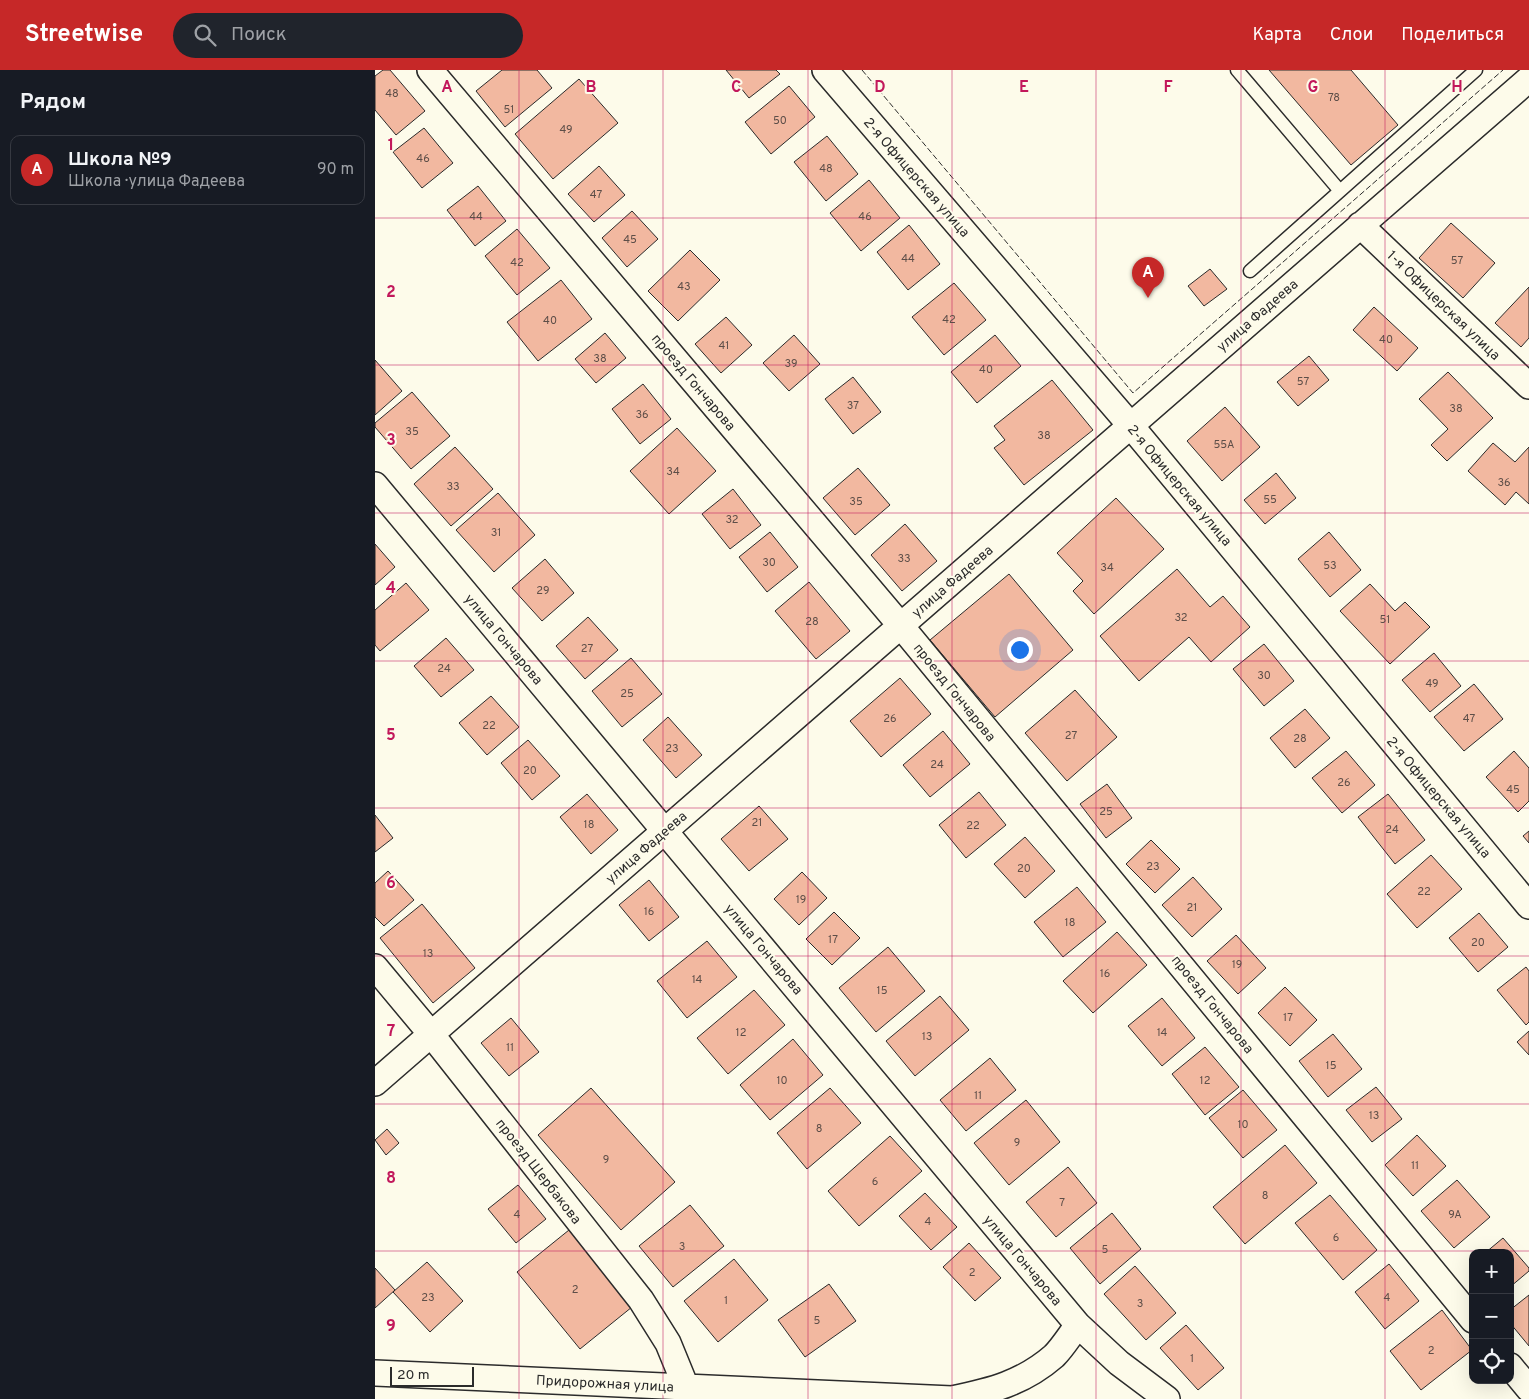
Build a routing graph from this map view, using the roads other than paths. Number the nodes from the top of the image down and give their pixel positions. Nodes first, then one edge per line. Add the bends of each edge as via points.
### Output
1 (429, 70) edge
2 (825, 70) edge
3 (1237, 70) edge
4 (1477, 70) edge
5 (1529, 79) edge
6 (1340, 191) junction
7 (1360, 225) junction
8 (1250, 271) dead end
9 (1529, 386) edge
10 (1131, 426) junction
11 (375, 485) edge
12 (901, 626) junction
13 (665, 831) junction
14 (1529, 906) edge
15 (375, 968) edge
16 (431, 1034) junction
17 (375, 1083) edge
18 (1469, 1315) edge
19 (1078, 1326) junction
20 (1514, 1371) edge
21 (375, 1373) edge
22 (686, 1387) junction
23 (1529, 1389) edge
24 (954, 1399) edge
25 (1167, 1399) edge

1 - 12 street, проезд Гончарова
2 - 10 street, 2-я Офицерская улица
3 - 6 lane
4 - 6 lane
5 - 7 street, улица Фадеева
6 - 8 lane
7 - 9 street, 1-я Офицерская улица
7 - 10 street, улица Фадеева
10 - 12 street, улица Фадеева
10 - 14 street, 2-я Офицерская улица
11 - 13 street, улица Гончарова
12 - 13 street, улица Фадеева
12 - 18 street, проезд Гончарова
13 - 16 street, улица Фадеева
13 - 19 street, улица Гончарова
15 - 16 street, проезд Щербакова
16 - 17 street, улица Фадеева
16 - 22 street, проезд Щербакова via 641,1300 668,1343
19 - 24 street, Придорожная улица via 1055,1354 1031,1373 992,1391
19 - 25 street, улица Гончарова via 1119,1363
20 - 23 street
21 - 22 street, Придорожная улица
22 - 24 street, Придорожная улица

